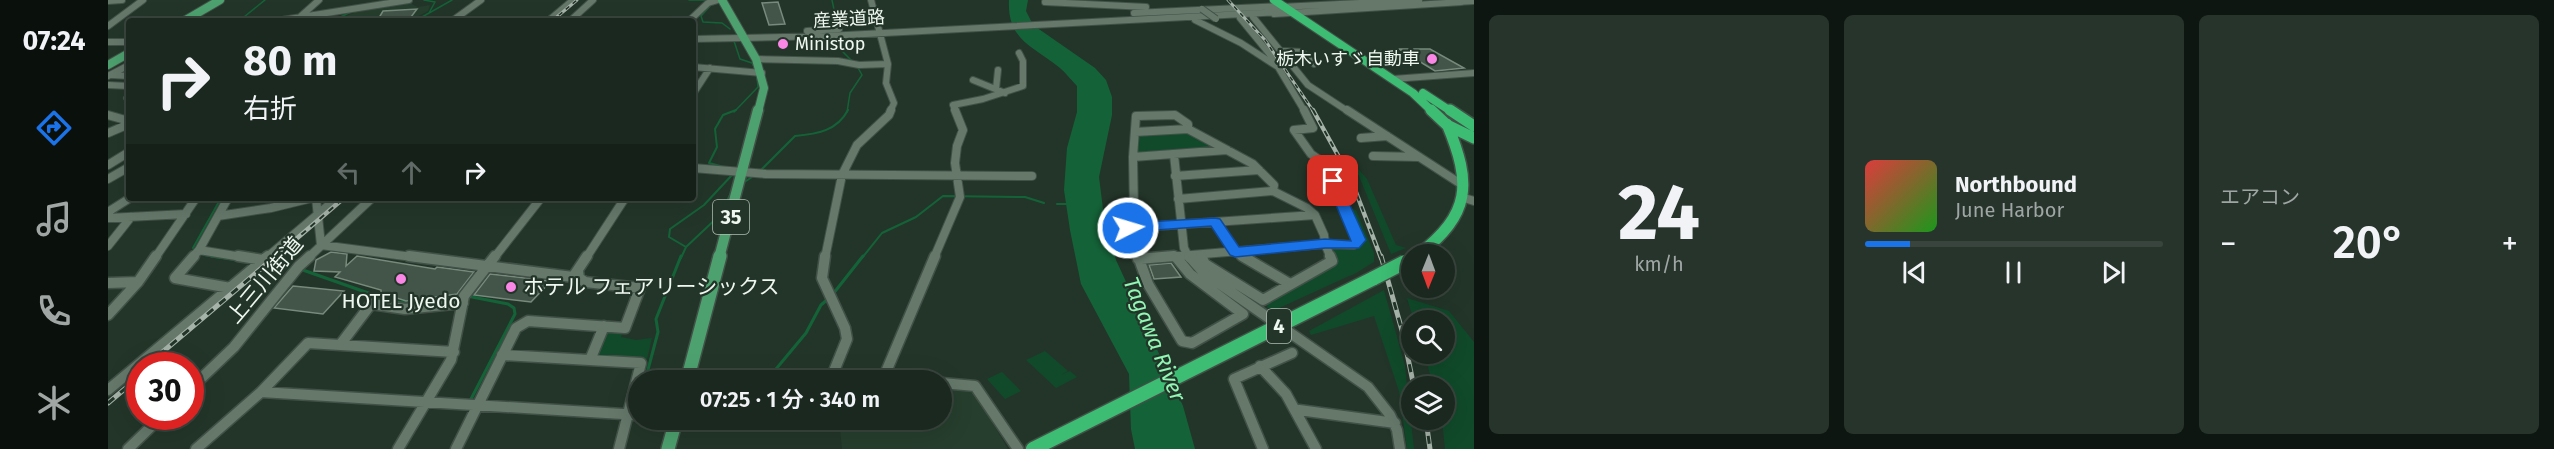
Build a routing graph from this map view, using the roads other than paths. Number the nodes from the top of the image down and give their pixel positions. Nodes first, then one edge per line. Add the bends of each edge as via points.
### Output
1 (122, 0) edge
2 (143, 0) edge
3 (220, 0) edge
4 (319, 0) edge
5 (409, 0) edge
6 (481, 0) edge
7 (573, 0) edge
8 (593, 0) edge
9 (720, 0) edge
10 (871, 0) edge
11 (1146, 0) edge
12 (1222, 0) edge
13 (1274, 0) edge
14 (1400, 0) edge
15 (1419, 0) edge
16 (1452, 0) edge
17 (108, 1) edge
18 (1474, 1) edge
19 (1045, 2) dead end
20 (1093, 2) edge
21 (1462, 2) junction
22 (1146, 7) junction
23 (1230, 8) junction
24 (1292, 8) edge
25 (1202, 9) junction
26 (1152, 12) junction
27 (301, 17) junction
28 (1253, 17) junction
29 (189, 18) edge
30 (295, 18) edge
31 (456, 18) edge
32 (552, 18) edge
33 (573, 18) edge
34 (692, 18) edge
35 (1126, 18) junction
36 (1240, 18) junction
37 (1216, 19) junction
38 (1196, 20) junction
39 (1060, 21) junction
40 (108, 26) edge
41 (878, 30) junction
42 (696, 33) edge
43 (743, 35) junction
44 (696, 39) edge
45 (108, 41) edge
46 (126, 41) edge
47 (1282, 51) junction
48 (1020, 53) dead end
49 (126, 55) edge
50 (756, 60) junction
51 (110, 63) edge
52 (888, 64) junction
53 (1314, 64) dead end
54 (126, 65) edge
55 (126, 66) edge
56 (696, 67) edge
57 (710, 68) junction
58 (1282, 68) junction
59 (998, 70) dead end
60 (762, 73) junction
61 (1474, 73) edge
62 (109, 75) edge
63 (126, 76) edge
64 (1397, 79) junction
65 (973, 80) dead end
66 (108, 85) edge
67 (126, 86) edge
68 (1415, 87) junction
69 (696, 89) edge
70 (996, 89) junction
71 (1005, 93) junction
72 (108, 115) edge
73 (126, 122) edge
74 (126, 124) edge
75 (1448, 125) junction
76 (1474, 128) edge
77 (1188, 129) junction
78 (1135, 132) junction
79 (108, 133) edge
80 (1387, 136) junction
81 (1361, 138) dead end
82 (1474, 140) edge
83 (1456, 141) junction
84 (1227, 150) junction
85 (126, 154) edge
86 (1174, 155) junction
87 (1373, 156) dead end
88 (1133, 157) junction
89 (1420, 157) junction
90 (108, 165) edge
91 (696, 168) edge
92 (126, 169) edge
93 (1259, 170) junction
94 (742, 174) junction
95 (954, 174) junction
96 (842, 175) junction
97 (1032, 176) dead end
98 (1176, 176) junction
99 (108, 179) edge
100 (1274, 191) junction
101 (1468, 195) edge
102 (1178, 199) junction
103 (126, 201) edge
104 (193, 201) edge
105 (226, 201) edge
106 (301, 201) edge
107 (315, 201) edge
108 (333, 201) edge
109 (369, 201) edge
110 (539, 201) edge
111 (623, 201) edge
112 (108, 212) edge
113 (186, 214) junction
114 (318, 214) junction
115 (1315, 215) junction
116 (218, 216) junction
117 (131, 217) junction
118 (108, 218) edge
119 (1215, 222) junction
120 (1180, 223) junction
121 (1128, 228) junction
122 (1325, 244) junction
123 (1434, 244) edge
124 (321, 245) junction
125 (108, 246) edge
126 (198, 250) junction
127 (1235, 252) junction
128 (1200, 255) junction
129 (1187, 256) junction
130 (1176, 257) junction
131 (1138, 259) junction
132 (263, 260) junction
133 (1401, 264) edge
134 (486, 266) junction
135 (578, 271) junction
136 (138, 282) junction
137 (108, 283) edge
138 (1290, 284) junction
139 (230, 288) junction
140 (463, 303) junction
141 (108, 314) edge
142 (604, 326) junction
143 (1280, 326) junction
144 (340, 345) junction
145 (453, 352) junction
146 (1292, 353) dead end
147 (502, 356) junction
148 (590, 360) junction
149 (1260, 366) junction
150 (640, 370) edge
151 (690, 370) edge
152 (834, 370) edge
153 (883, 370) edge
154 (204, 376) edge
155 (952, 384) edge
156 (108, 390) edge
157 (261, 392) junction
158 (425, 402) junction
159 (477, 405) junction
160 (1299, 410) junction
161 (628, 415) edge
162 (1395, 423) junction
163 (628, 426) edge
164 (148, 430) edge
165 (673, 430) edge
166 (128, 449) edge
167 (196, 449) edge
168 (398, 449) edge
169 (456, 449) edge
170 (618, 449) edge
171 (668, 449) edge
172 (1018, 449) edge
173 (1033, 449) edge
174 (1263, 449) edge
175 (1316, 449) edge
176 (1400, 449) edge

1 - 17 street
2 - 40 street
3 - 29 main road
4 - 27 street
5 - 27 street
6 - 31 street
7 - 32 street
8 - 33 street
9 - 34 street via 708,3
9 - 43 main road, 35
10 - 41 street
11 - 22 street
12 - 23 street
13 - 24 highway
14 - 15 street
14 - 24 street
16 - 24 street
18 - 21 street
19 - 20 street
20 - 22 street
21 - 24 street
21 - 24 street
22 - 26 street
23 - 24 street
23 - 25 street
24 - 28 street
24 - 35 street, 産業道路
24 - 35 street
24 - 64 highway
25 - 26 street
25 - 37 street, bridge
26 - 39 street
27 - 30 street
28 - 36 street
28 - 47 street
35 - 39 street, 産業道路
36 - 37 street
36 - 58 street
37 - 38 street
38 - 39 street
38 - 58 street
39 - 41 street, 産業道路
41 - 43 street, 産業道路
41 - 52 street
42 - 43 street
43 - 44 street
43 - 50 main road, 35
45 - 46 street
47 - 53 street via 1302,52
47 - 80 street via 1308,85
48 - 71 street via 1023,86
49 - 51 main road
50 - 52 street
50 - 60 main road, 35
51 - 54 street
52 - 96 street via 886,84 894,103 889,115 857,146
55 - 62 street
56 - 57 street
57 - 60 street
57 - 69 street
58 - 122 street via 1313,128 1294,130 1311,154 1324,163 1359,240 1354,245
59 - 70 street
60 - 94 main road, 35 via 764,92
61 - 64 street
62 - 63 street
64 - 68 highway
64 - 75 highway
65 - 70 street
66 - 67 street
68 - 75 highway via 1443,114
68 - 76 highway
70 - 71 street
71 - 95 street via 953,105 963,130 956,144
72 - 73 street
74 - 79 street
75 - 82 highway
75 - 83 highway
77 - 78 street
77 - 78 street via 1188,124 1175,115 1136,116
77 - 84 street
78 - 88 street
80 - 81 street
80 - 89 street
82 - 83 highway
83 - 101 highway
84 - 86 street
84 - 93 street
85 - 90 street
86 - 88 street
86 - 98 street
87 - 89 street
88 - 121 street via 1134,211
89 - 101 street
91 - 94 street
92 - 99 street
93 - 98 street
93 - 100 street via 1274,185
94 - 96 street
94 - 151 main road, 35
95 - 96 street
95 - 97 street
95 - 153 street via 960,197
96 - 152 street via 822,278 847,339
98 - 102 street
100 - 102 street
100 - 115 street
101 - 123 highway via 1452,226
102 - 120 street
103 - 112 street
104 - 113 street
105 - 116 street
106 - 116 street
107 - 114 street
108 - 114 street
109 - 124 street, 上三川街道
110 - 134 street
111 - 135 street
113 - 117 street
113 - 136 street
114 - 124 street
114 - 132 street
115 - 119 street
115 - 122 street via 1326,236
116 - 126 street
117 - 118 street
117 - 125 street
119 - 120 street
119 - 127 street
120 - 121 street
120 - 129 street
121 - 131 street
122 - 127 street
122 - 138 street via 1332,261
124 - 134 street
124 - 154 street, 上三川街道 via 234,347
126 - 132 street
126 - 139 street via 176,278
127 - 128 street
127 - 138 street
128 - 129 street
128 - 138 street via 1205,264 1263,300
129 - 130 street
129 - 143 street via 1204,273
130 - 131 street
130 - 131 street via 1190,274 1243,314 1191,342 1182,341 1148,284
132 - 139 street
133 - 143 highway, 4, bridge
134 - 135 street via 573,277
134 - 140 street
135 - 142 street via 585,282 640,288 626,328
136 - 137 street
136 - 141 street
139 - 156 street
140 - 144 street via 409,309 371,304
140 - 145 street
142 - 147 street via 521,323
142 - 148 street
143 - 162 street via 1368,387 1384,402
143 - 173 highway, 4
144 - 145 street
144 - 157 street via 308,343
145 - 158 street
146 - 149 street
147 - 148 street
147 - 159 street
148 - 150 street via 641,363
149 - 160 street
149 - 174 street via 1234,379
155 - 172 street via 975,386
157 - 158 street
157 - 167 street
158 - 159 street
158 - 168 street
159 - 161 street
159 - 169 street
160 - 162 street
160 - 175 street
162 - 176 street
163 - 170 street
164 - 166 street
165 - 171 main road

